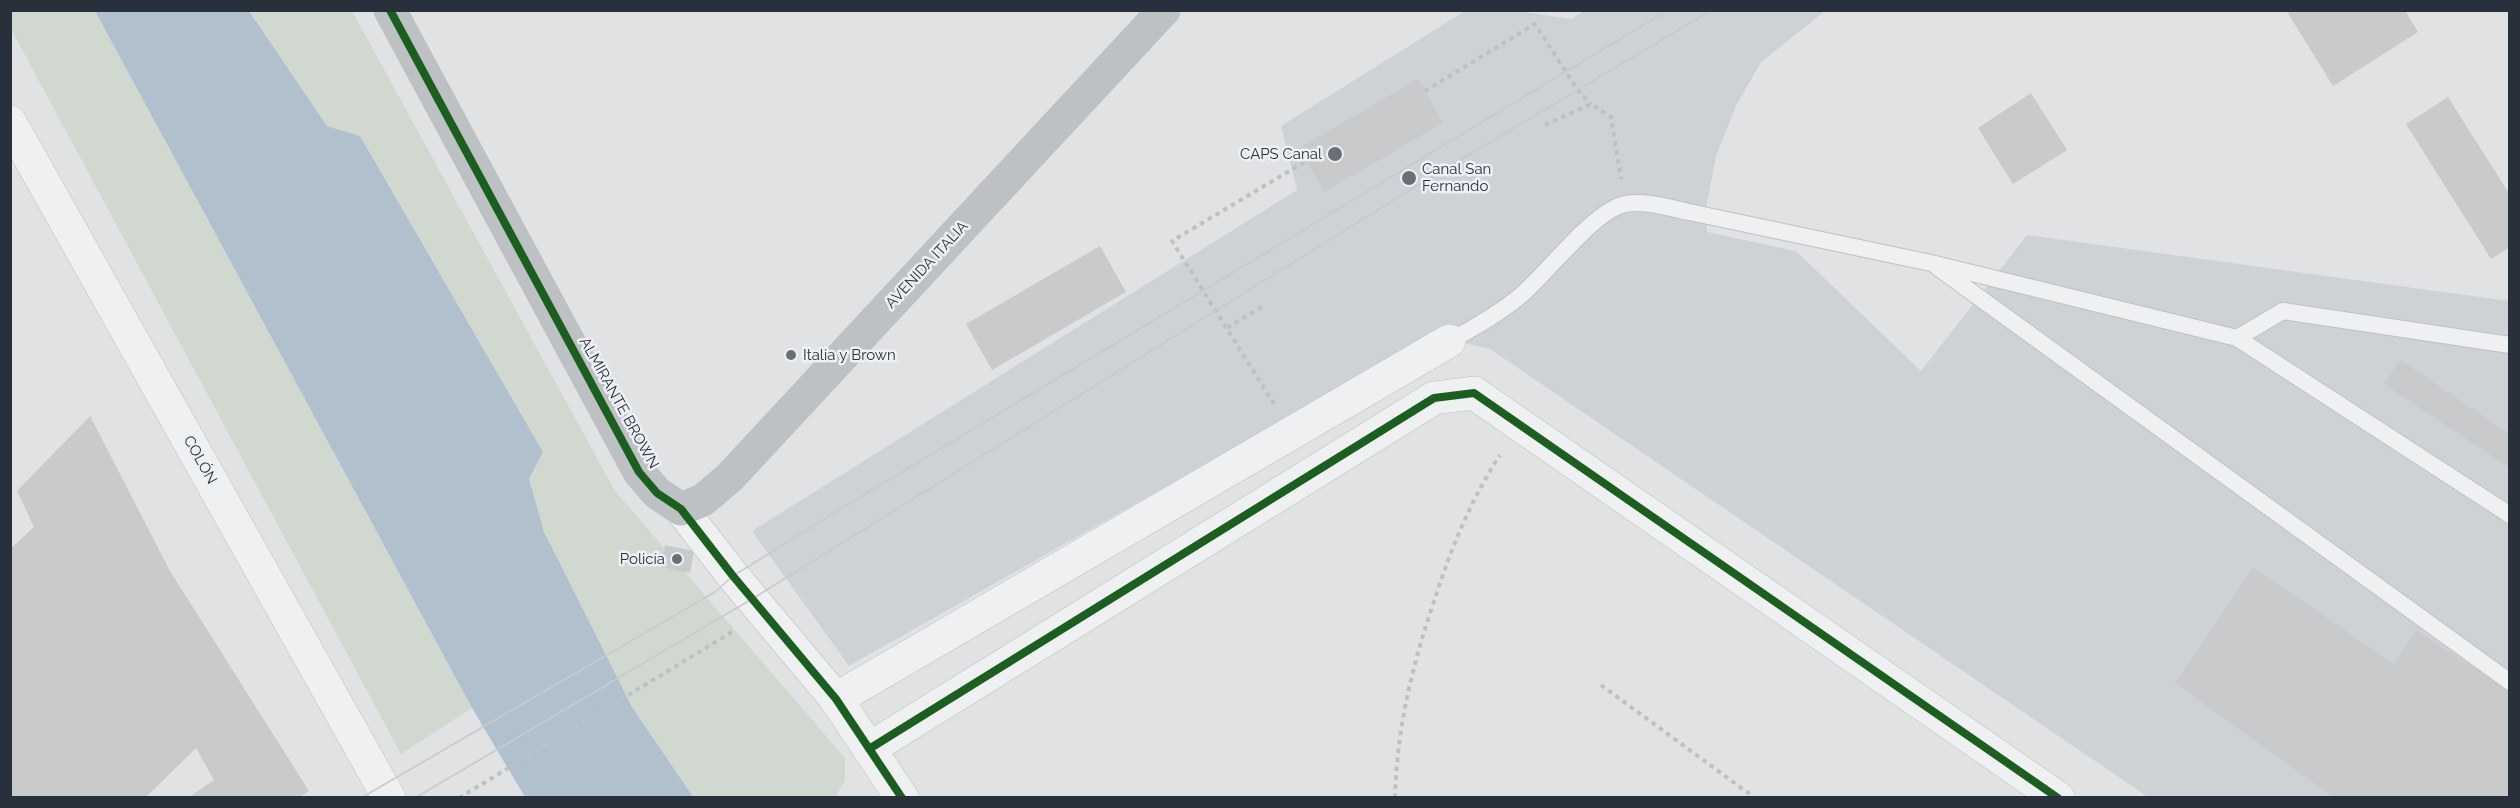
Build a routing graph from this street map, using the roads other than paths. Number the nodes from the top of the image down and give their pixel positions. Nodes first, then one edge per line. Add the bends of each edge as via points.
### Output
1 (390, 10) edge
2 (1153, 15) edge
3 (10, 122) edge
4 (1930, 263) junction
5 (2237, 338) junction
6 (1449, 341) joint
7 (2510, 345) edge
8 (681, 509) junction
9 (2510, 515) edge
10 (2510, 682) edge
11 (836, 699) junction
12 (869, 748) junction
13 (389, 798) edge
14 (902, 798) edge
15 (2058, 798) edge

1 - 8 street, ALMIRANTE BROWN via 639,472 657,494
2 - 8 street, AVENIDA ITALIA via 730,477 703,500
3 - 13 street, COLÓN
4 - 5 lane
4 - 6 lane via 1689,212 1625,204 1599,218 1519,297
4 - 10 lane
5 - 7 lane via 2283,311
5 - 9 lane
6 - 11 street
8 - 11 street, ALMIRANTE BROWN
11 - 12 street, ALMIRANTE BROWN
12 - 14 street, ALMIRANTE BROWN
12 - 15 street via 1434,398 1474,393

